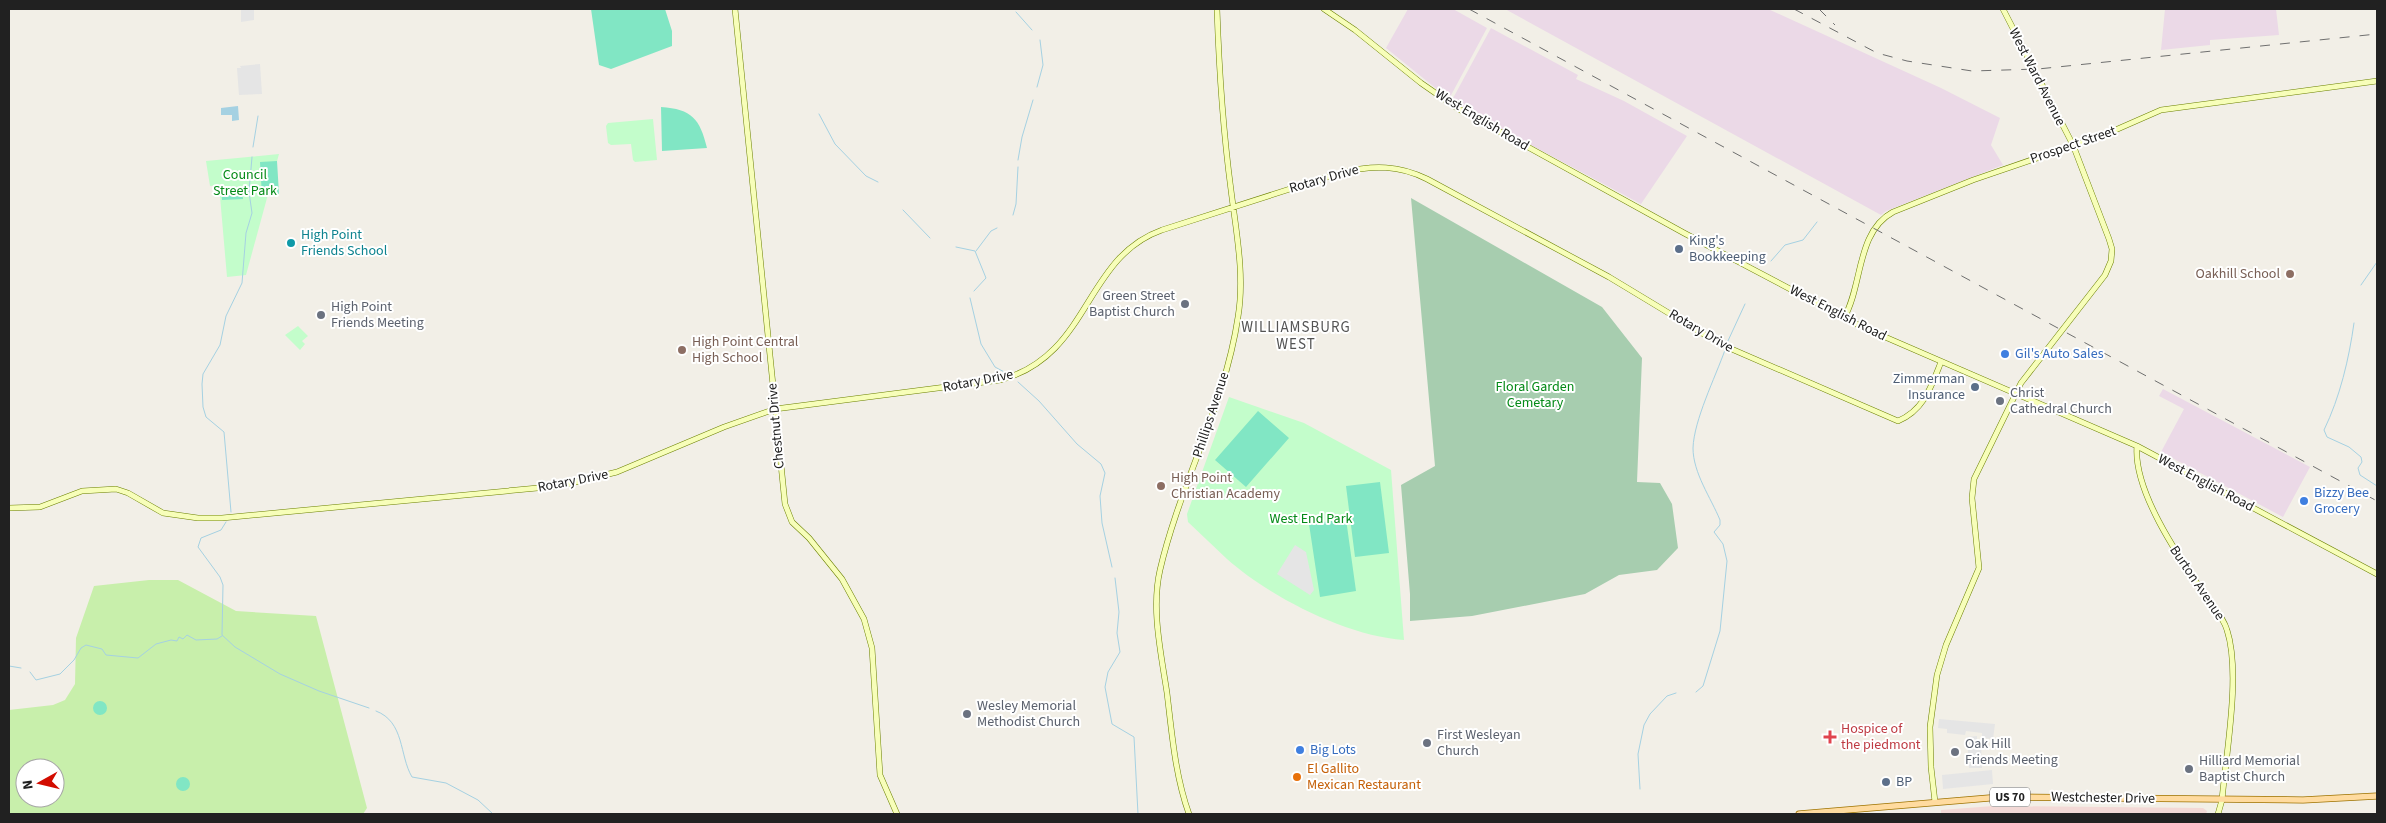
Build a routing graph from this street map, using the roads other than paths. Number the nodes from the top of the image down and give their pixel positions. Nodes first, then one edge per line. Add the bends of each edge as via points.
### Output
1 (735, 9) edge
2 (1217, 9) edge
3 (1324, 9) edge
4 (2003, 9) edge
5 (2377, 81) edge
6 (2073, 145) junction
7 (1234, 208) junction
8 (1844, 318) junction
9 (1941, 362) junction
10 (2016, 394) junction
11 (775, 409) junction
12 (2137, 446) junction
13 (9, 508) edge
14 (2377, 574) edge
15 (2377, 796) edge
16 (2222, 800) junction
17 (1935, 802) junction
18 (897, 814) edge
19 (1189, 814) edge
20 (1799, 814) edge
21 (2218, 814) edge

1 - 11 street, Chestnut Drive
2 - 7 street, Phillips Avenue via 1220,85
3 - 8 street, West English Road via 1422,83 1482,123
4 - 6 street, West Ward Avenue
5 - 6 street, Prospect Street via 2168,108
6 - 8 street, Prospect Street via 1923,199 1881,220 1871,234
6 - 10 street, West Ward Avenue via 2109,239 2111,261 2105,275
7 - 9 street, Rotary Drive via 1360,168 1408,170 1470,200 1606,275 1720,344 1898,421 1922,404
7 - 11 street, Rotary Drive via 1139,240 1109,271 1061,343 1022,372 1000,380
7 - 19 street, Phillips Avenue via 1240,280 1238,317 1223,384 1166,544 1156,599 1178,775
8 - 9 street, West English Road
9 - 10 street, West English Road
10 - 12 street, West English Road
10 - 17 street, West Ward Avenue via 1974,480 1972,498 1979,568 1937,674 1930,727
11 - 13 street, Rotary Drive via 617,472 559,486 222,518 163,513 128,492 116,489 82,491 40,507
11 - 18 street, Chestnut Drive via 788,514 842,579 869,632 880,775
12 - 14 street, West English Road
12 - 16 street, Burton Avenue via 2138,471 2144,489 2169,540 2223,620 2231,642 2232,694
15 - 16 main road, Westchester Drive / US 70
16 - 17 main road, Westchester Drive / US 70 via 2001,797
16 - 21 street, Burton Avenue
17 - 20 main road, Westchester Drive / US 70

